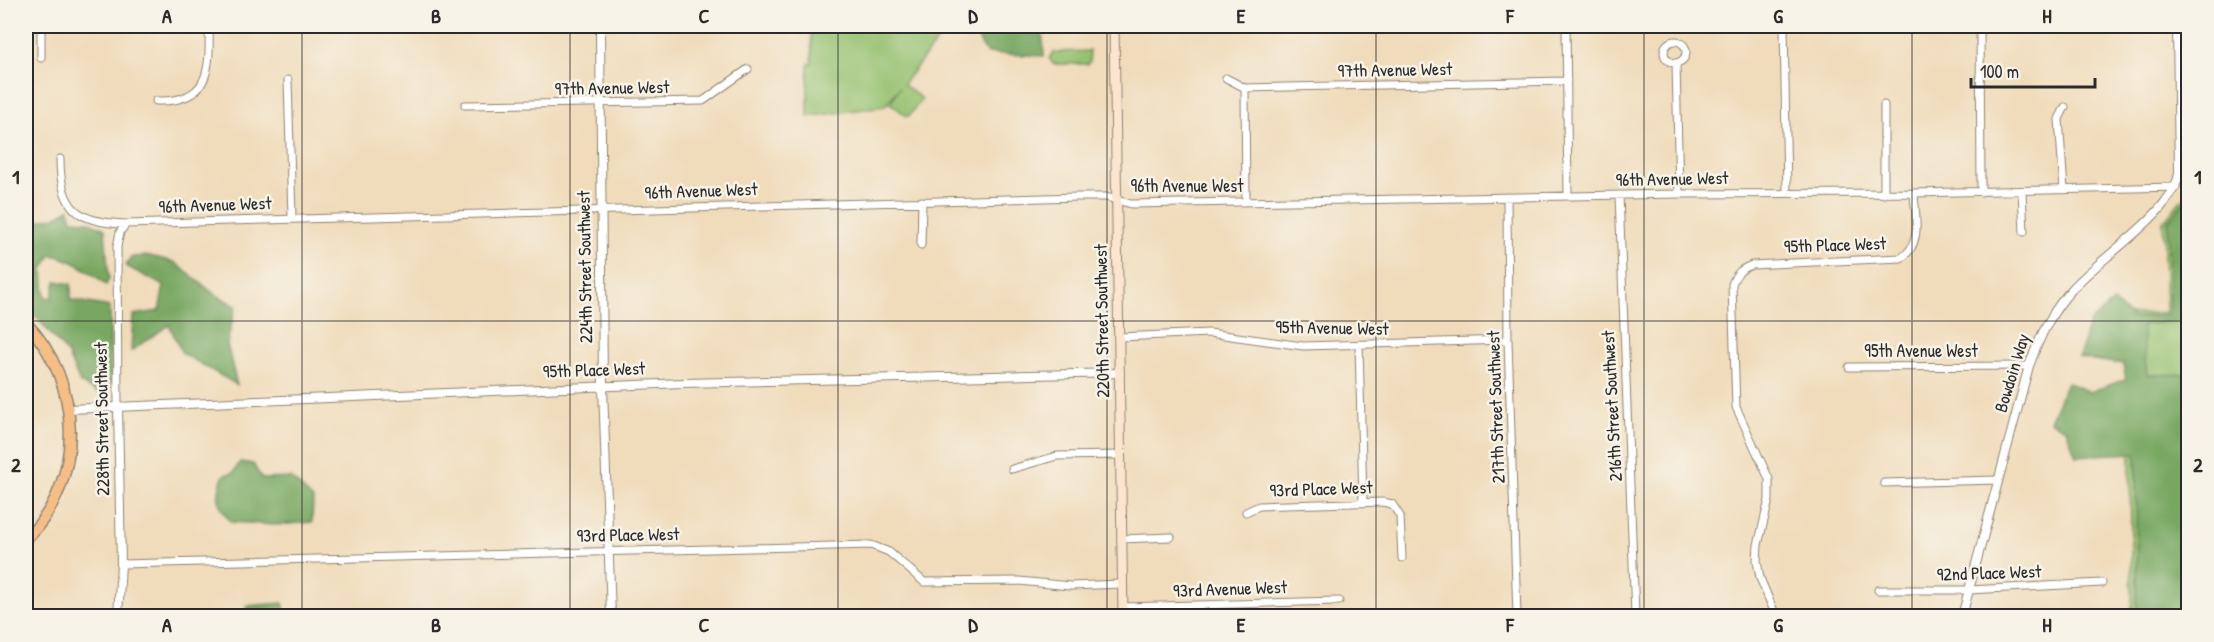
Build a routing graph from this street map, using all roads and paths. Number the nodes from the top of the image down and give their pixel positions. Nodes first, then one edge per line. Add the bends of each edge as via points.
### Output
1 (41, 26) edge
2 (209, 26) edge
3 (600, 26) edge
4 (1114, 26) edge
5 (1566, 26) edge
6 (1784, 26) edge
7 (1980, 26) edge
8 (2177, 26) edge
9 (41, 58) dead end
10 (1676, 63) dead end
11 (748, 69) dead end
12 (1226, 78) dead end
13 (288, 80) dead end
14 (1567, 81) junction
15 (1245, 88) junction
16 (156, 101) dead end
17 (601, 103) junction
18 (465, 105) dead end
19 (1884, 105) dead end
20 (2065, 107) dead end
21 (60, 159) dead end
22 (2176, 187) junction
23 (2064, 190) junction
24 (2022, 191) junction
25 (1981, 192) junction
26 (1914, 193) junction
27 (1679, 194) junction
28 (1787, 194) junction
29 (1884, 194) junction
30 (1568, 195) junction
31 (1619, 195) junction
32 (1507, 196) junction
33 (1117, 200) junction
34 (922, 201) junction
35 (1246, 202) junction
36 (601, 209) junction
37 (292, 218) junction
38 (126, 224) junction
39 (2024, 232) dead end
40 (921, 245) dead end
41 (26, 323) edge
42 (1119, 337) junction
43 (1508, 340) junction
44 (1359, 345) junction
45 (2029, 366) junction
46 (1849, 367) dead end
47 (1119, 373) junction
48 (603, 387) junction
49 (118, 406) junction
50 (69, 409) junction
51 (1121, 455) junction
52 (1012, 469) dead end
53 (1998, 480) junction
54 (1884, 483) dead end
55 (1363, 503) junction
56 (1246, 512) dead end
57 (1171, 537) dead end
58 (26, 539) edge
59 (1121, 539) junction
60 (609, 550) junction
61 (1402, 558) dead end
62 (121, 564) junction
63 (2102, 583) dead end
64 (1122, 584) junction
65 (1878, 590) dead end
66 (1969, 590) junction
67 (1339, 601) dead end
68 (1123, 612) edge
69 (117, 616) edge
70 (611, 616) edge
71 (1517, 616) edge
72 (1635, 616) edge
73 (1776, 616) edge
74 (1962, 616) edge

1 - 9 street
2 - 16 street via 210,58 201,86 180,101
3 - 17 street, 224th Street Southwest
4 - 33 main road, 220th Street Southwest
5 - 14 street
6 - 28 street
7 - 25 street
8 - 22 street
10 - 27 street
11 - 17 street, 97th Avenue West via 703,101
12 - 15 street, 97th Avenue West
13 - 37 street
14 - 15 street, 97th Avenue West
14 - 30 street
15 - 35 street
17 - 18 street, 97th Avenue West
17 - 36 street, 224th Street Southwest
19 - 29 street
20 - 23 street via 2059,119
21 - 38 street, 96th Avenue West via 62,189 74,209 91,220
22 - 23 street, 96th Avenue West
22 - 45 street, Bowdoin Way via 2165,204 2074,286 2048,319
23 - 24 street, 96th Avenue West
24 - 25 street, 96th Avenue West
24 - 39 street
25 - 26 street, 96th Avenue West
26 - 29 street, 96th Avenue West
26 - 73 street, 95th Place West via 1915,241 1901,258 1752,265 1738,272 1732,285 1736,407 1769,479 1769,500 1757,561
27 - 28 street, 96th Avenue West
27 - 31 street, 96th Avenue West
28 - 29 street, 96th Avenue West
30 - 31 street, 96th Avenue West
30 - 32 street, 96th Avenue West
31 - 72 street, 216th Street Southwest
32 - 35 street, 96th Avenue West
32 - 43 street, 217th Street Southwest
33 - 34 street, 96th Avenue West via 1086,197
33 - 35 street, 96th Avenue West via 1131,204
33 - 42 main road, 220th Street Southwest
34 - 36 street, 96th Avenue West
34 - 40 street
36 - 37 street, 96th Avenue West
36 - 48 street, 224th Street Southwest
37 - 38 street, 96th Avenue West
38 - 49 street, 228th Street Southwest via 117,247
41 - 50 main road via 60,373
42 - 44 street, 95th Avenue West via 1209,333 1290,346
42 - 47 main road, 220th Street Southwest
43 - 44 street, 95th Avenue West
43 - 71 street, 217th Street Southwest
44 - 55 street
45 - 46 street, 95th Avenue West
45 - 53 street, Bowdoin Way
47 - 48 street, 95th Place West
47 - 51 main road, 220th Street Southwest
48 - 49 street, 95th Place West
48 - 60 street, 224th Street Southwest
49 - 50 street, 95th Place West
49 - 62 street, 228th Street Southwest
50 - 58 main road via 68,453 62,478 47,511
51 - 52 street via 1057,456
51 - 59 main road, 220th Street Southwest
53 - 54 street
53 - 66 street, Bowdoin Way
55 - 56 street, 93rd Place West via 1259,506
55 - 61 street, 93rd Place West via 1383,502 1397,508
57 - 59 street
59 - 64 main road, 220th Street Southwest
60 - 62 street, 93rd Place West
60 - 64 street, 93rd Place West via 871,545 889,552 924,582
60 - 70 street, 224th Street Southwest
62 - 69 street, 228th Street Southwest
63 - 66 street, 92nd Place West
64 - 68 main road, 220th Street Southwest
65 - 66 street, 92nd Place West
66 - 74 street, Bowdoin Way
67 - 68 street, 93rd Avenue West

